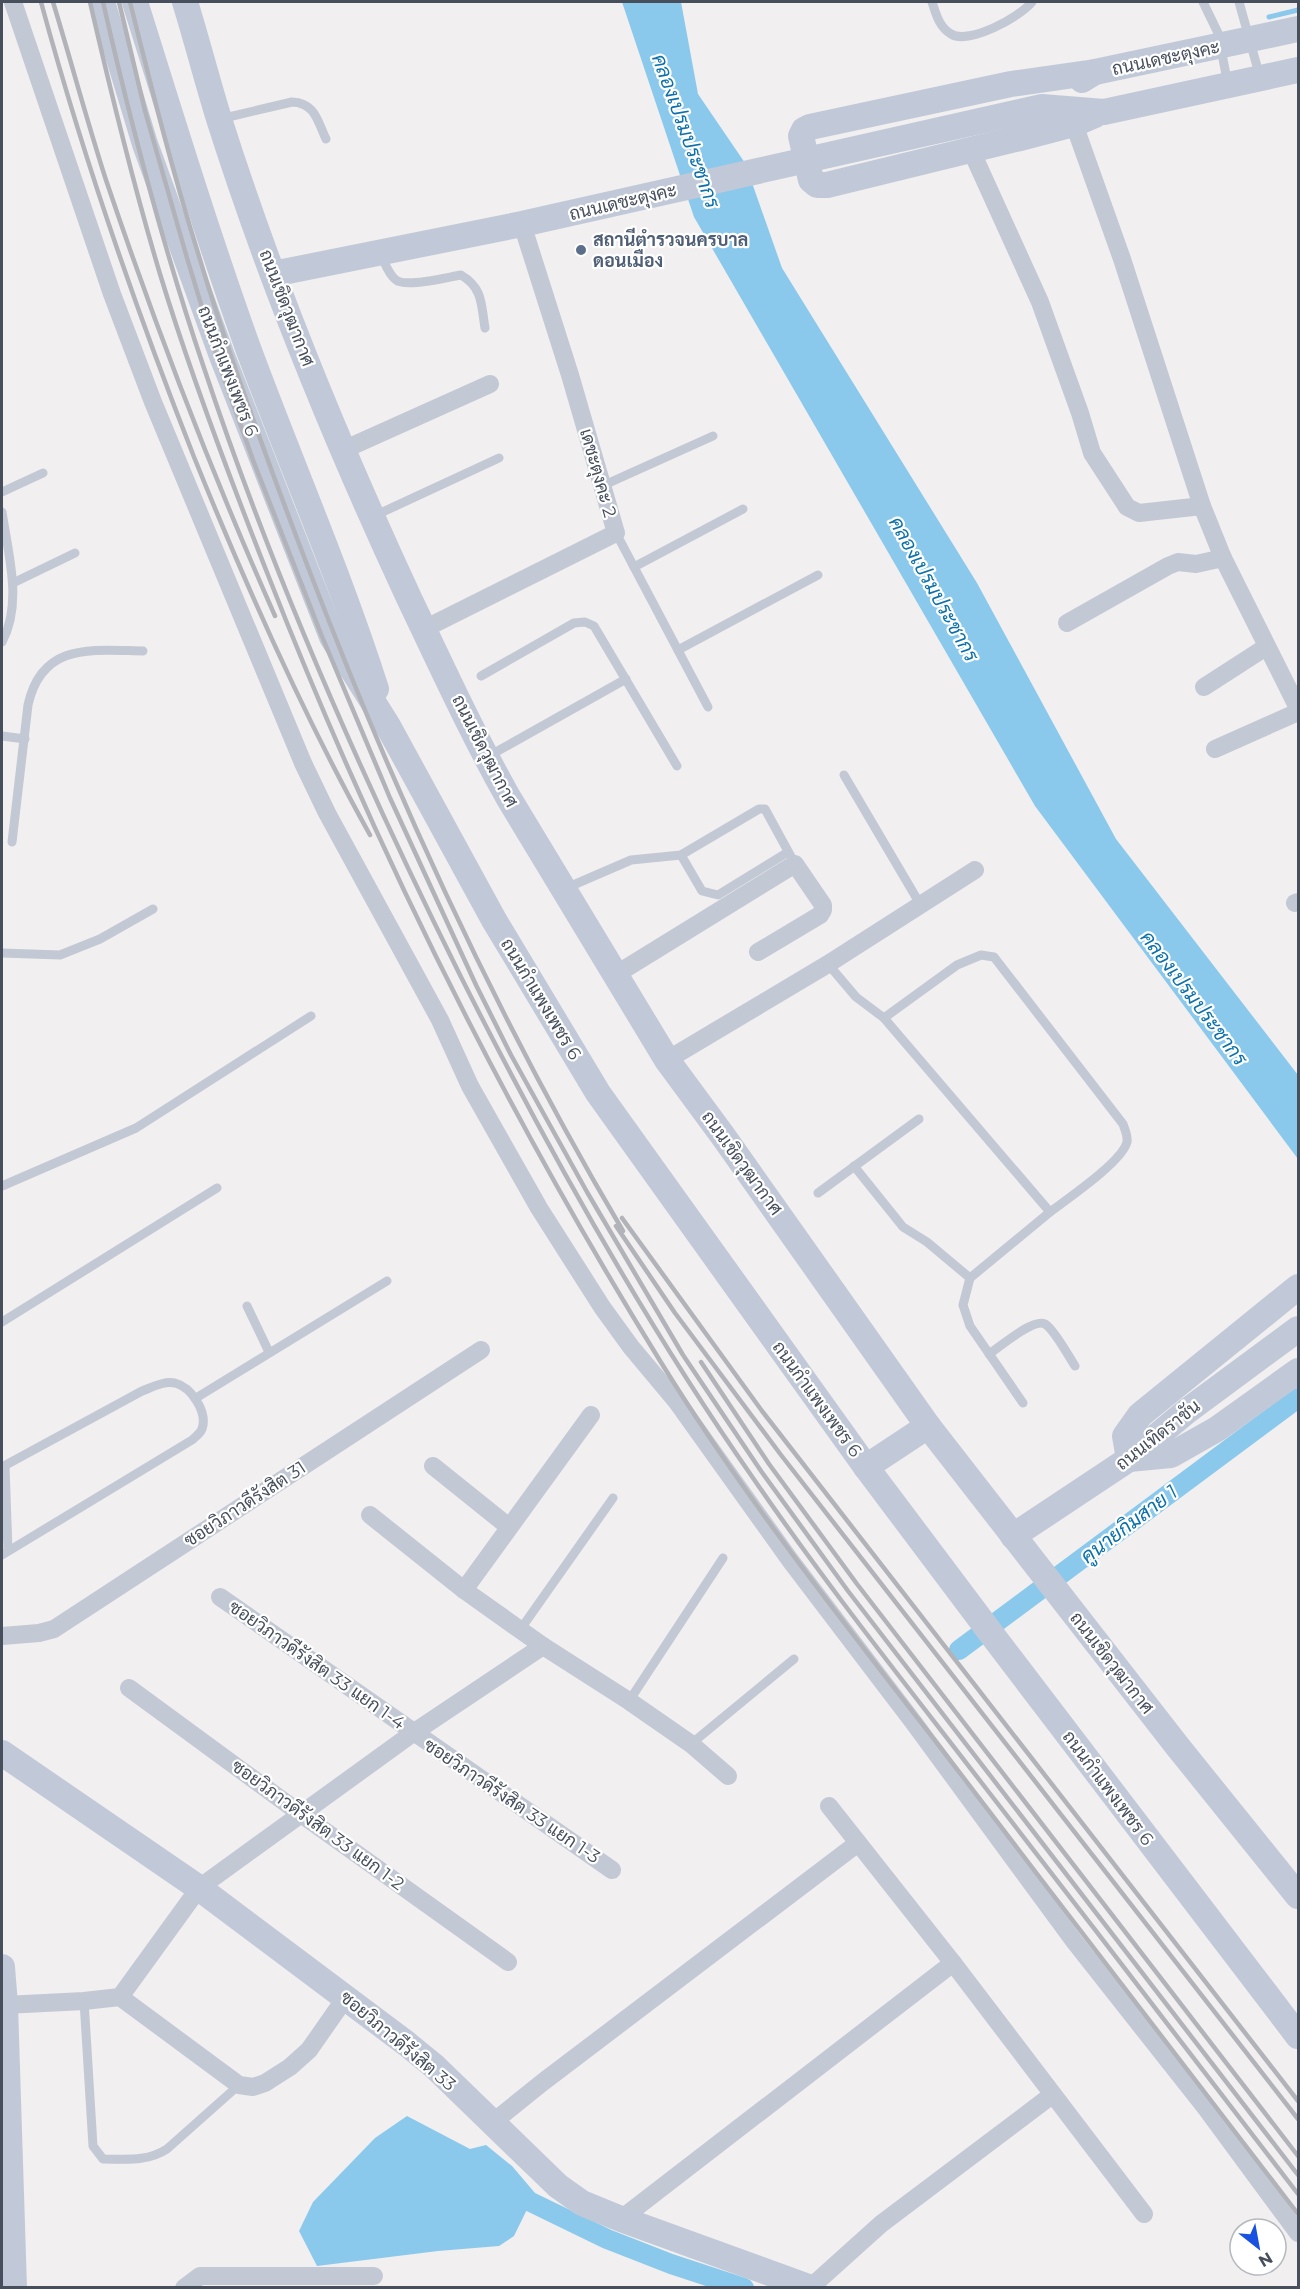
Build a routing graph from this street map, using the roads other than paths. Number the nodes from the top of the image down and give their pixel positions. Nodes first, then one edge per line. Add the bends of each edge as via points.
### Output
1 (13, 2) edge
2 (102, 2) edge
3 (135, 2) edge
4 (185, 2) edge
5 (932, 2) edge
6 (1032, 2) edge
7 (1205, 2) edge
8 (1241, 6) edge
9 (1299, 29) edge
10 (1249, 34) junction
11 (1218, 40) junction
12 (1299, 70) edge
13 (1095, 72) junction
14 (1260, 79) junction
15 (1228, 86) junction
16 (1042, 107) junction
17 (1104, 112) junction
18 (219, 119) junction
19 (1074, 124) junction
20 (326, 139) dead end
21 (971, 150) junction
22 (522, 224) junction
23 (381, 252) junction
24 (273, 274) junction
25 (485, 328) dead end
26 (490, 384) dead end
27 (713, 436) dead end
28 (343, 450) junction
29 (499, 458) dead end
30 (43, 473) dead end
31 (602, 486) junction
32 (2, 492) edge
33 (1202, 506) junction
34 (743, 509) dead end
35 (2, 512) edge
36 (372, 517) junction
37 (616, 533) junction
38 (75, 554) dead end
39 (1223, 558) junction
40 (634, 567) junction
41 (818, 575) dead end
42 (13, 583) junction
43 (1067, 623) dead end
44 (424, 629) junction
45 (2, 642) edge
46 (1266, 647) junction
47 (678, 650) junction
48 (143, 651) dead end
49 (482, 676) dead end
50 (626, 679) junction
51 (1204, 687) dead end
52 (708, 707) dead end
53 (1299, 710) edge
54 (388, 726) junction
55 (2, 736) edge
56 (25, 739) junction
57 (1215, 749) dead end
58 (486, 758) junction
59 (677, 766) dead end
60 (844, 775) dead end
61 (12, 842) dead end
62 (681, 855) junction
63 (792, 858) junction
64 (975, 870) dead end
65 (562, 889) junction
66 (920, 904) junction
67 (153, 909) dead end
68 (2, 952) edge
69 (758, 952) dead end
70 (828, 964) junction
71 (615, 975) junction
72 (311, 1016) dead end
73 (884, 1018) junction
74 (667, 1060) junction
75 (919, 1119) dead end
76 (854, 1166) junction
77 (2, 1186) edge
78 (217, 1188) dead end
79 (818, 1193) dead end
80 (1050, 1212) junction
81 (970, 1278) junction
82 (387, 1281) dead end
83 (1299, 1287) edge
84 (247, 1306) dead end
85 (2, 1322) edge
86 (1299, 1329) edge
87 (481, 1350) dead end
88 (269, 1352) junction
89 (989, 1354) junction
90 (1075, 1366) dead end
91 (1299, 1371) edge
92 (196, 1398) junction
93 (1023, 1403) dead end
94 (591, 1415) dead end
95 (928, 1426) junction
96 (1129, 1459) junction
97 (433, 1466) dead end
98 (3, 1467) edge
99 (866, 1467) junction
100 (613, 1498) dead end
101 (370, 1515) dead end
102 (509, 1527) junction
103 (1013, 1536) junction
104 (5, 1553) edge
105 (723, 1558) dead end
106 (464, 1590) junction
107 (220, 1597) dead end
108 (520, 1630) junction
109 (2, 1636) edge
110 (543, 1646) junction
111 (794, 1659) dead end
112 (129, 1688) dead end
113 (629, 1701) junction
114 (413, 1733) junction
115 (691, 1744) junction
116 (2, 1753) edge
117 (728, 1776) dead end
118 (829, 1806) dead end
119 (301, 1814) junction
120 (858, 1843) junction
121 (612, 1870) dead end
122 (199, 1888) junction
123 (1297, 1890) edge
124 (508, 1962) dead end
125 (953, 1963) junction
126 (2, 1967) edge
127 (120, 1997) junction
128 (346, 1997) junction
129 (84, 2001) junction
130 (5, 2005) junction
131 (1299, 2036) edge
132 (239, 2085) junction
133 (1052, 2094) junction
134 (492, 2123) junction
135 (1144, 2214) dead end
136 (621, 2219) junction
137 (1299, 2233) edge
138 (374, 2276) dead end
139 (800, 2285) edge
140 (14, 2288) edge
141 (183, 2288) edge

1 - 137 street via 112,294 153,402 303,763 440,1020 480,1104 539,1208 631,1347 677,1402 1074,1941
2 - 54 main road, ถนนกำแพงเพชร 6 via 145,144 209,322 332,637
3 - 54 main road, ถนนกำแพงเพชร 6 via 248,347 356,627
4 - 18 main road, ถนนเชิดวุฒากาศ
5 - 6 lane via 946,31 962,37 1004,24
7 - 11 lane
8 - 10 lane
9 - 10 main road, ถนนเดชะตุงคะ
10 - 11 main road, ถนนเดชะตุงคะ
10 - 14 lane
11 - 13 main road, ถนนเดชะตุงคะ
11 - 15 lane
12 - 14 main road, ถนนเดชะตุงคะ
13 - 16 main road, ถนนเดชะตุงคะ
13 - 21 main road via 1011,84 810,127 801,136 811,180 816,185
14 - 15 main road, ถนนเดชะตุงคะ
15 - 17 main road, ถนนเดชะตุงคะ
16 - 17 main road, ถนนเดชะตุงคะ
16 - 22 main road, ถนนเดชะตุงคะ
17 - 19 main road
18 - 20 lane via 304,102 312,109
18 - 24 main road, ถนนเชิดวุฒากาศ
19 - 21 main road
19 - 33 street
21 - 33 street via 1040,302 1092,453 1127,507 1139,513
22 - 23 main road, ถนนเดชะตุงคะ
22 - 31 street, เดชะตุงคะ 2
23 - 24 main road, ถนนเดชะตุงคะ
23 - 25 lane via 396,281 462,275 471,280 479,293
24 - 28 main road, ถนนเชิดวุฒากาศ
26 - 28 street
27 - 31 lane
28 - 36 main road, ถนนเชิดวุฒากาศ
29 - 36 lane
30 - 32 lane
31 - 37 street, เดชะตุงคะ 2
33 - 39 street
34 - 40 lane
35 - 42 lane
36 - 44 main road, ถนนเชิดวุฒากาศ
37 - 40 lane, เดชะตุงคะ 2
37 - 44 street
38 - 42 lane
39 - 43 street via 1168,566
39 - 46 street
40 - 47 lane, เดชะตุงคะ 2
41 - 47 lane
42 - 45 lane via 9,625
44 - 58 main road, ถนนเชิดวุฒากาศ
46 - 51 street
46 - 53 street
47 - 52 lane, เดชะตุงคะ 2
48 - 56 lane via 79,650 47,668 32,690
49 - 50 lane via 574,623 585,622 594,626
50 - 58 lane
50 - 59 lane
53 - 57 street
54 - 99 main road, ถนนกำแพงเพชร 6 via 494,920 598,1093
55 - 56 lane
56 - 61 lane
58 - 65 main road, ถนนเชิดวุฒากาศ
60 - 66 lane
62 - 63 lane via 702,891 718,894
62 - 63 lane via 765,809
62 - 65 lane via 630,860
63 - 69 street via 823,910
63 - 71 street
64 - 66 street
65 - 71 main road, ถนนเชิดวุฒากาศ
66 - 70 street
67 - 68 lane via 100,939 60,955
70 - 73 lane via 855,997
70 - 74 street
71 - 74 main road, ถนนเชิดวุฒากาศ
72 - 77 lane via 136,1128
73 - 80 lane
73 - 80 lane via 957,965 981,955 994,957 1126,1132 1127,1142 1112,1162
74 - 95 main road, ถนนเชิดวุฒากาศ
75 - 76 lane
76 - 79 lane
76 - 81 lane via 903,1227
78 - 85 lane
80 - 81 lane
81 - 89 lane via 963,1305 965,1314
82 - 88 lane
83 - 96 main road via 1140,1415 1125,1436
84 - 88 lane
86 - 96 main road, ถนนเทิดราชัน
87 - 109 street, ซอยวิภาวดีรังสิต 31 via 54,1629
88 - 92 lane
89 - 90 lane via 1039,1323 1051,1330
89 - 93 lane
91 - 96 main road via 1217,1429 1172,1455
92 - 98 lane via 177,1384 164,1382
92 - 104 lane via 203,1421 201,1432 192,1440
94 - 102 street
95 - 99 main road
95 - 103 main road, ถนนเชิดวุฒากาศ
96 - 103 main road, ถนนเทิดราชัน
97 - 102 street
98 - 104 lane
99 - 131 main road, ถนนกำแพงเพชร 6
100 - 108 lane
101 - 106 street
102 - 106 street
103 - 123 main road, ถนนเชิดวุฒากาศ via 1178,1747
105 - 113 lane
106 - 108 street
107 - 114 street, ซอยวิภาวดีรังสิต 33 แยก 1-4
108 - 110 street
110 - 113 street
110 - 114 street
111 - 115 lane
112 - 119 street, ซอยวิภาวดีรังสิต 33 แยก 1-2
113 - 115 street
114 - 119 street
114 - 121 street, ซอยวิภาวดีรังสิต 33 แยก 1-3
115 - 117 street
116 - 122 main road, ซอยวิภาวดีรังสิต 33
118 - 120 street
119 - 122 street
119 - 124 street, ซอยวิภาวดีรังสิต 33 แยก 1-2
120 - 125 street
120 - 134 street
122 - 127 street
122 - 128 main road, ซอยวิภาวดีรังสิต 33
125 - 133 street
125 - 136 street
126 - 130 main road
127 - 129 street
127 - 132 street
128 - 132 street via 309,2050 290,2067 265,2083 253,2087
128 - 134 main road, ซอยวิภาวดีรังสิต 33 via 416,2051
129 - 130 street
129 - 132 lane via 93,2146 103,2159 146,2159 157,2155
130 - 140 main road
133 - 135 street
133 - 139 street
134 - 136 main road, ซอยวิภาวดีรังสิต 33 via 558,2186 582,2203
136 - 139 main road, ซอยวิภาวดีรังสิต 33
138 - 141 street via 200,2276

